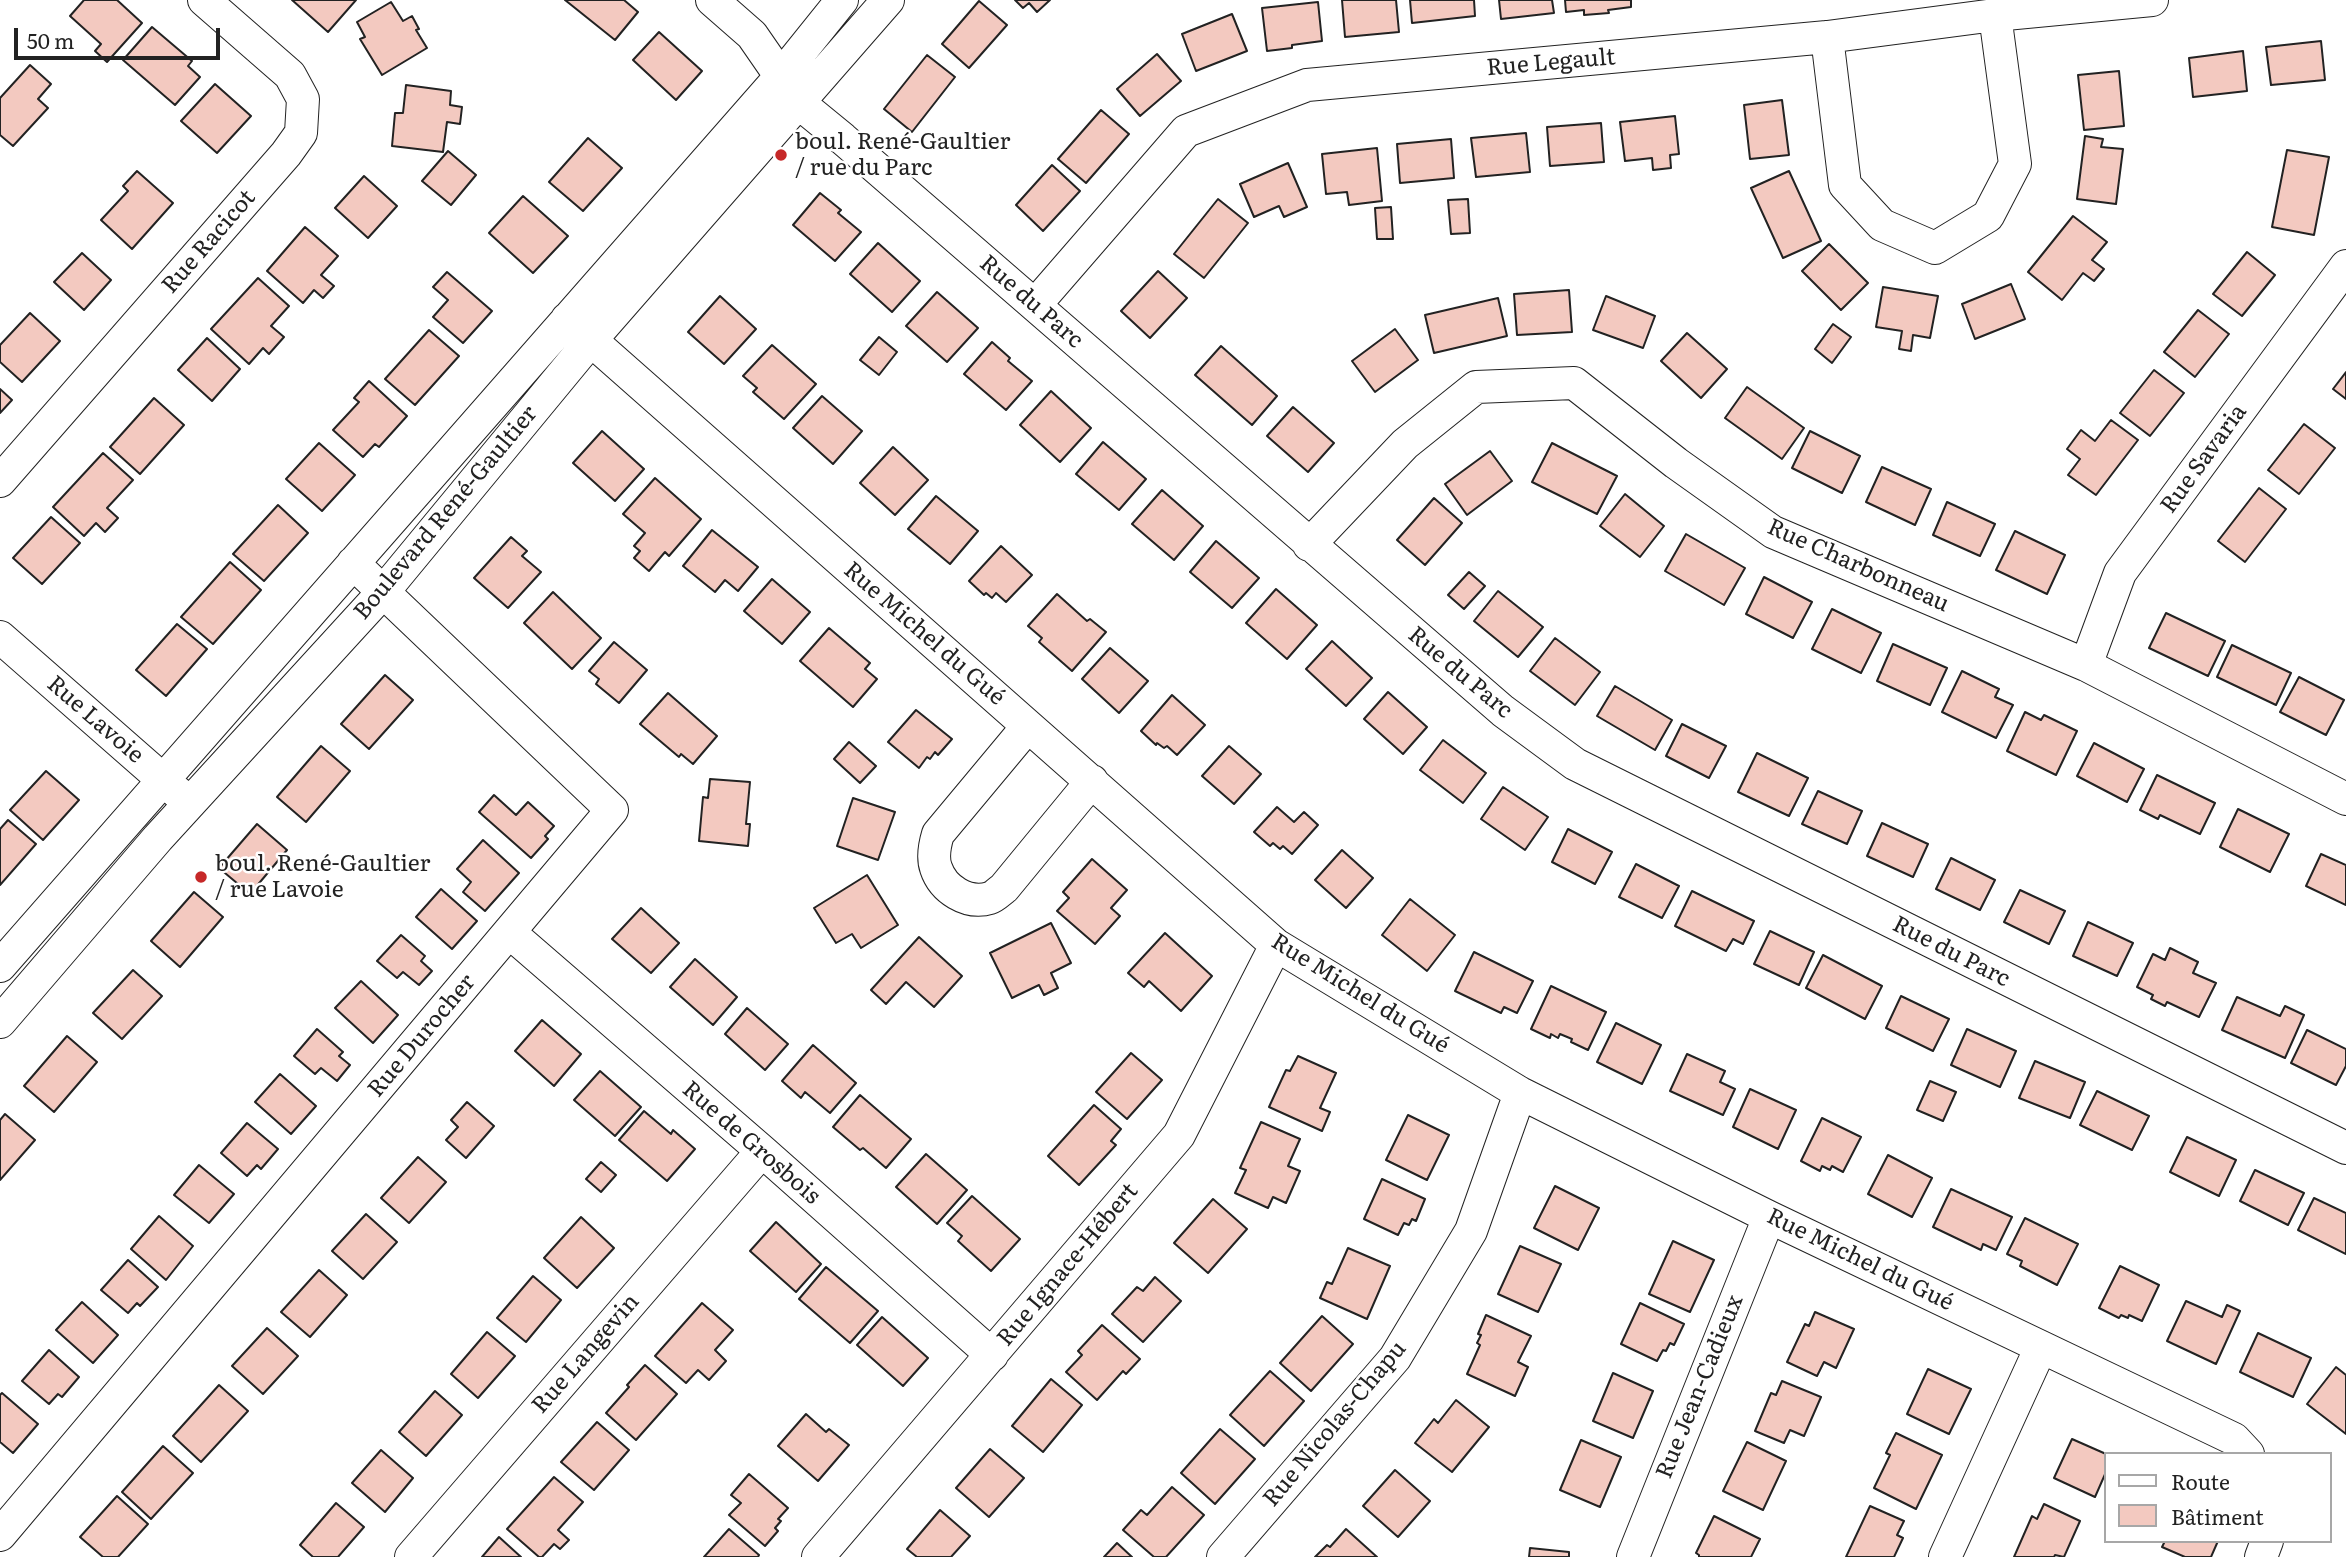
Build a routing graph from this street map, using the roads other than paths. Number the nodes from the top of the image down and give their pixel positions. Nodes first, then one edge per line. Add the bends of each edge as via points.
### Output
1 (204, 0) edge
2 (712, 0) edge
3 (842, 0) edge
4 (888, 0) edge
5 (2151, 0) edge
6 (1995, 15) junction
7 (1827, 37) junction
8 (781, 76) junction
9 (799, 103) junction
10 (2346, 266) edge
11 (1035, 305) junction
12 (567, 319) junction
13 (592, 340) junction
14 (0, 481) edge
15 (1309, 545) junction
16 (353, 563) junction
17 (384, 591) junction
18 (0, 637) edge
19 (2086, 665) junction
20 (1028, 726) junction
21 (163, 779) junction
22 (1092, 781) junction
23 (2346, 799) edge
24 (190, 803) junction
25 (509, 932) junction
26 (1276, 945) junction
27 (0, 966) edge
28 (0, 1022) edge
29 (1520, 1093) junction
30 (2346, 1148) edge
31 (762, 1151) junction
32 (1769, 1217) junction
33 (2041, 1347) junction
34 (992, 1355) junction
35 (2246, 1452) edge
36 (0, 1535) edge
37 (411, 1557) edge
38 (818, 1557) edge
39 (1223, 1557) edge
40 (1633, 1557) edge
41 (1945, 1557) edge

1 - 14 street, Rue Racicot via 290,75 303,99 301,133
2 - 8 street, Rue du Parc via 752,35
3 - 8 street, Boulevard René-Gaultier
4 - 9 street, Boulevard René-Gaultier
5 - 6 street, Rue Legault
6 - 7 street, Rue Legault
6 - 7 street via 2015,164 1988,216 1936,248 1882,225 1845,185
7 - 11 street, Rue Legault via 1307,85 1186,131
8 - 9 street, Rue du Parc
8 - 12 street, Boulevard René-Gaultier
9 - 11 street, Rue du Parc
9 - 13 street, Boulevard René-Gaultier
10 - 19 street, Rue Savaria via 2120,573
11 - 15 street, Rue du Parc
12 - 13 street, Rue Michel du Gué
12 - 16 street, Boulevard René-Gaultier
13 - 17 street, Boulevard René-Gaultier
13 - 20 street, Rue Michel du Gué
15 - 19 street, Rue Charbonneau via 1405,444 1476,387 1574,383 1773,532
15 - 30 street, Rue du Parc via 1503,710 1575,764
16 - 17 street, Rue Durocher
16 - 21 street, Boulevard René-Gaultier
17 - 24 street, Boulevard René-Gaultier
17 - 25 street, Rue Durocher via 612,810
18 - 21 street, Rue Lavoie
19 - 23 street, Rue Charbonneau
20 - 22 street, Rue Michel du Gué
20 - 22 street via 938,834 935,867 949,890 970,899 991,898
21 - 24 street, Rue Lavoie
21 - 27 street, Boulevard René-Gaultier
22 - 26 street, Rue Michel du Gué
24 - 28 street, Boulevard René-Gaultier
25 - 31 street, Rue de Grosbois
25 - 36 street, Rue Durocher
26 - 29 street, Rue Michel du Gué
26 - 34 street, Rue Ignace-Hébert via 1180,1135
29 - 32 street, Rue Michel du Gué
29 - 39 street, Rue Nicolas-Chapu via 1471,1231 1395,1358
31 - 34 street, Rue de Grosbois
31 - 37 street, Rue Langevin
32 - 33 street, Rue Michel du Gué
32 - 40 street, Rue Jean-Cadieux
33 - 35 street, Rue Michel du Gué via 2234,1439
33 - 41 street
34 - 38 street, Rue Ignace-Hébert

